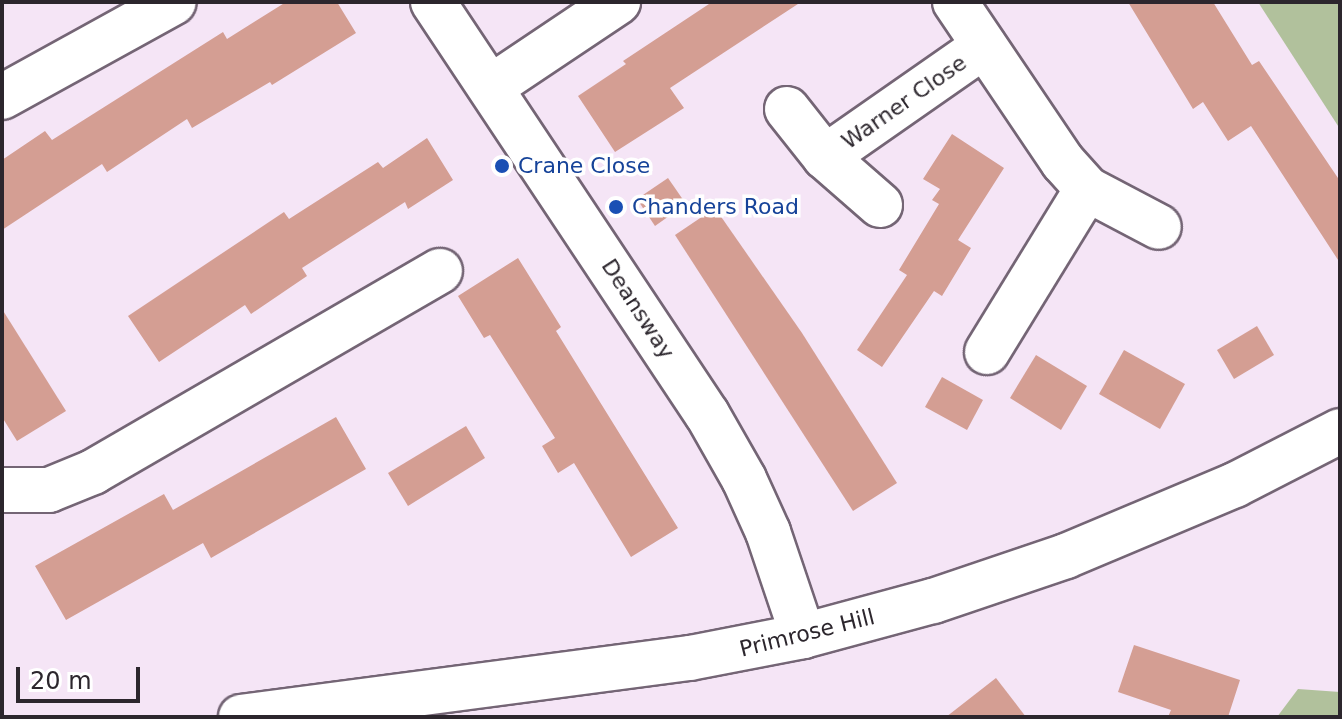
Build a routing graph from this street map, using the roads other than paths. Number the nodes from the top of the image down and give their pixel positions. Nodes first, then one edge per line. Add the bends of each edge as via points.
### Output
1 (174, 2) edge
2 (433, 2) edge
3 (618, 2) edge
4 (955, 2) edge
5 (984, 46) junction
6 (491, 87) junction
7 (2, 97) edge
8 (787, 109) dead end
9 (825, 157) junction
10 (1087, 189) junction
11 (880, 205) dead end
12 (1159, 227) dead end
13 (440, 271) dead end
14 (987, 352) dead end
15 (1340, 431) edge
16 (2, 490) edge
17 (803, 636) junction
18 (241, 717) edge

1 - 7 street
2 - 6 street, Deansway
3 - 6 street
4 - 5 street, Warner Close
5 - 9 street, Warner Close
5 - 10 street, Warner Close
6 - 17 street, Deansway via 737,466 768,532
8 - 9 street, Warner Close
9 - 11 street, Warner Close
10 - 12 street, Warner Close
10 - 14 street
13 - 16 street via 93,472 49,490
15 - 17 street, Primrose Hill via 1235,485 1066,556 933,601
17 - 18 street, Primrose Hill via 662,662

